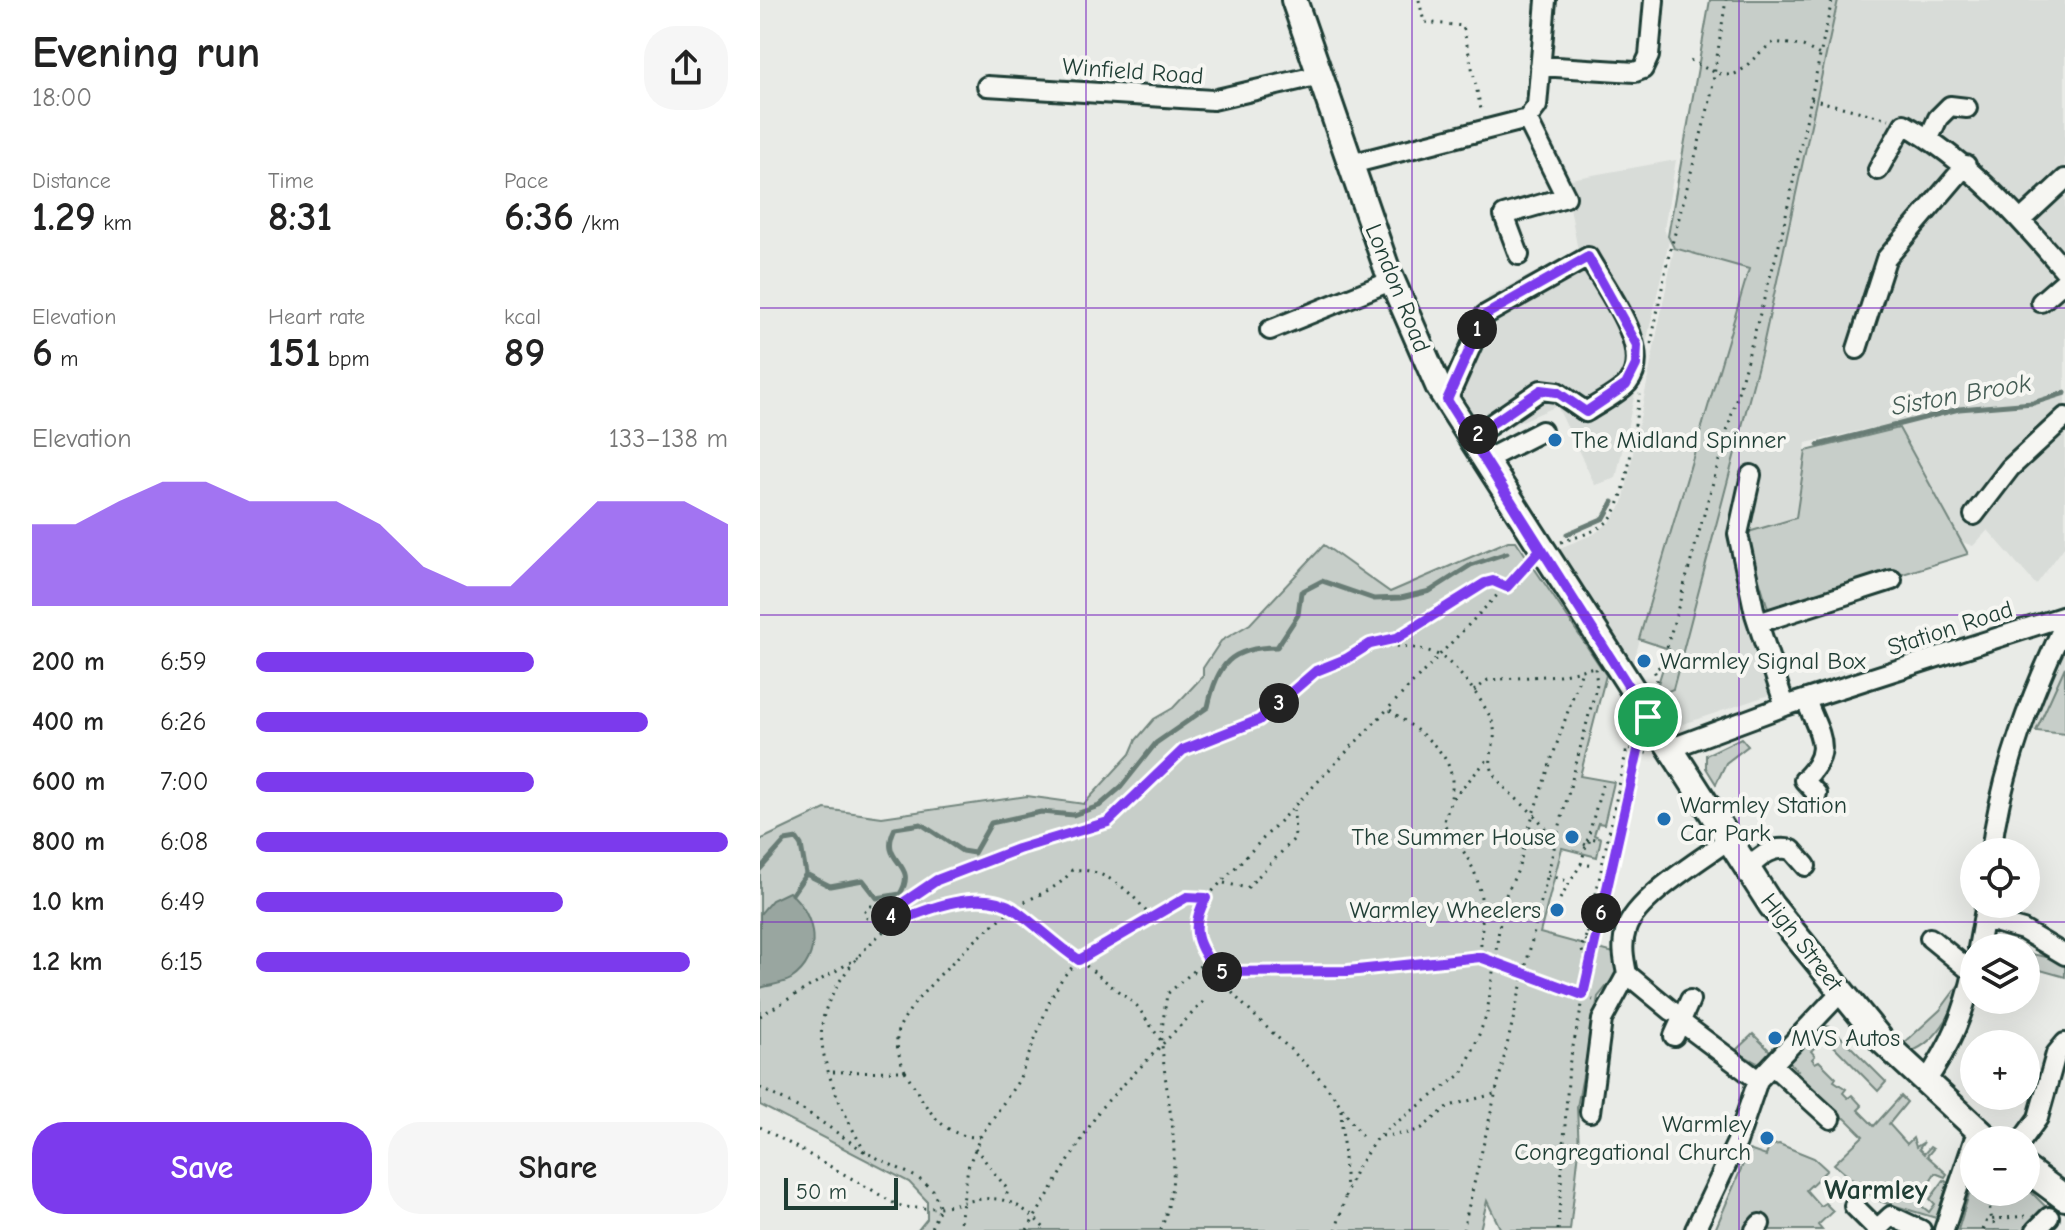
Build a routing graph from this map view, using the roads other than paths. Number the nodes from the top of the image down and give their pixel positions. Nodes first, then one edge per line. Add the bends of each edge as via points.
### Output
1 (1294, 0) edge
2 (1546, 0) edge
3 (1654, 0) edge
4 (1540, 66) junction
5 (1320, 75) junction
6 (987, 86) dead end
7 (1951, 103) dead end
8 (1527, 119) junction
9 (1929, 138) junction
10 (1351, 164) junction
11 (1966, 165) junction
12 (1878, 170) dead end
13 (2065, 179) edge
14 (2021, 220) junction
15 (1519, 255) dead end
16 (2065, 271) edge
17 (1391, 281) junction
18 (2065, 281) edge
19 (2041, 302) dead end
20 (1270, 330) dead end
21 (1857, 349) dead end
22 (1447, 400) junction
23 (2065, 417) edge
24 (1542, 431) dead end
25 (1471, 438) junction
26 (1485, 460) junction
27 (1751, 475) dead end
28 (1974, 515) dead end
29 (1892, 580) dead end
30 (2065, 616) edge
31 (1758, 623) junction
32 (2065, 623) edge
33 (1806, 700) junction
34 (1785, 706) junction
35 (1648, 717) joint
36 (1669, 749) junction
37 (1817, 794) dead end
38 (1994, 838) edge
39 (1728, 840) junction
40 (1806, 866) dead end
41 (1747, 869) junction
42 (1998, 918) edge
43 (1930, 938) dead end
44 (2065, 955) edge
45 (1960, 960) edge
46 (1627, 974) junction
47 (1840, 993) junction
48 (1690, 1000) dead end
49 (1963, 1014) edge
50 (1676, 1023) junction
51 (2065, 1043) edge
52 (1772, 1065) junction
53 (1758, 1080) junction
54 (1925, 1083) junction
55 (1590, 1112) dead end
56 (1831, 1119) dead end
57 (1966, 1126) edge
58 (2032, 1126) edge
59 (2040, 1179) edge
60 (1960, 1187) edge
61 (2065, 1198) edge
62 (1854, 1206) dead end
63 (1695, 1230) edge
64 (1877, 1230) edge
65 (1921, 1230) edge
66 (1944, 1230) edge

1 - 5 main road, London Road
2 - 4 street
3 - 4 street via 1643,69
4 - 8 street via 1537,106
5 - 6 street, Winfield Road via 1213,100
5 - 10 main road, London Road
7 - 9 street
8 - 10 street
8 - 15 street via 1566,197 1504,215
9 - 11 street
9 - 12 street via 1904,124
10 - 17 main road, London Road
11 - 14 street
11 - 21 street via 1886,259 1887,283
13 - 14 street
14 - 16 street
17 - 20 street
17 - 22 main road, London Road
18 - 19 street
22 - 25 main road, London Road
22 - 25 street via 1485,315 1588,257 1637,345 1626,385 1586,412 1557,392 1541,390
23 - 28 street via 2010,468
24 - 26 street
25 - 26 main road, London Road
26 - 35 main road, London Road
27 - 31 street via 1738,534
29 - 31 street
30 - 33 street, Station Road
31 - 34 street
32 - 38 street via 2022,722
33 - 34 street, Station Road
33 - 37 street via 1824,746 1818,766 1804,780
34 - 36 street, Station Road
35 - 36 main road, High Street
36 - 39 main road, High Street
39 - 41 main road, High Street
39 - 46 street via 1640,910 1626,928
40 - 41 street via 1792,850 1778,848
41 - 47 main road, High Street
42 - 44 street
43 - 45 street
46 - 50 street
46 - 55 street via 1602,1020
47 - 52 street
47 - 54 main road, High Street
48 - 50 street
49 - 54 street
50 - 53 street
51 - 58 street via 2056,1054
52 - 53 street
52 - 56 street
53 - 63 street via 1737,1142
54 - 57 main road, High Street
59 - 61 main road
60 - 66 street
62 - 64 street
64 - 65 street via 1891,1216

